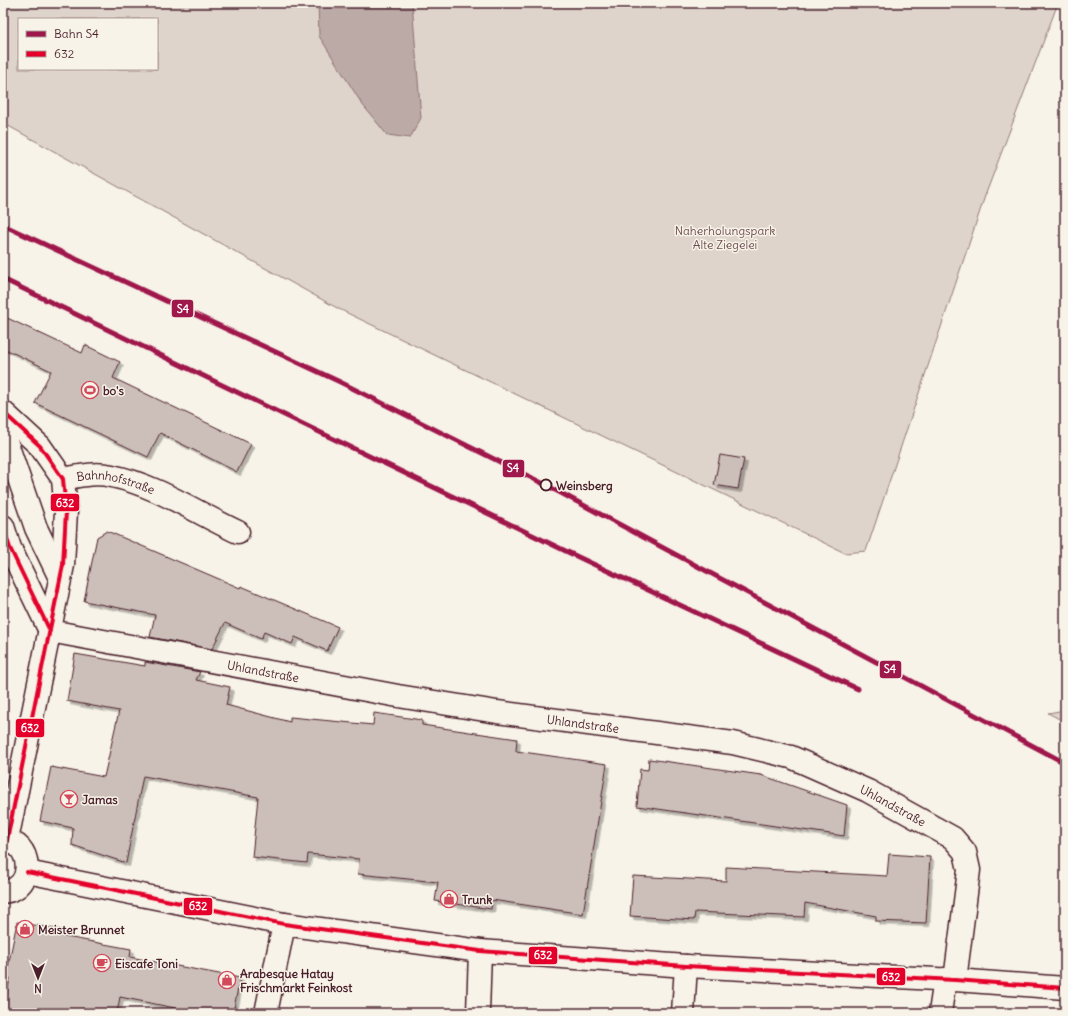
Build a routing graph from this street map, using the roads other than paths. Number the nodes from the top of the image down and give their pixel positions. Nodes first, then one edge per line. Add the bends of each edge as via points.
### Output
1 (3, 412) edge
2 (3, 432) edge
3 (63, 479) junction
4 (3, 526) edge
5 (238, 532) dead end
6 (60, 578) junction
7 (50, 631) junction
8 (5, 841) edge
9 (27, 872) junction
10 (3, 892) edge
11 (284, 924) junction
12 (480, 951) junction
13 (686, 966) junction
14 (950, 980) junction
15 (1065, 988) edge
16 (266, 1013) edge
17 (478, 1013) edge
18 (683, 1013) edge
19 (940, 1013) edge

1 - 3 street via 40,446
2 - 6 street via 36,528
3 - 5 street, Bahnhofstraße via 89,474 111,475 145,487
3 - 6 street, Bahnhofstraße via 66,511
4 - 7 street via 10,548
6 - 7 street, Bahnhofstraße
7 - 8 street, Bahnhofstraße
7 - 14 street, Uhlandstraße via 398,696 497,712 733,743 791,758 868,791 953,838 965,852 969,870
8 - 9 street, Bahnhofstraße via 19,847 26,858
9 - 10 street via 21,884
9 - 11 street
11 - 12 street
11 - 16 street
12 - 13 street
12 - 17 street
13 - 14 street
13 - 18 street
14 - 15 street
14 - 19 street, Uhlandstraße

